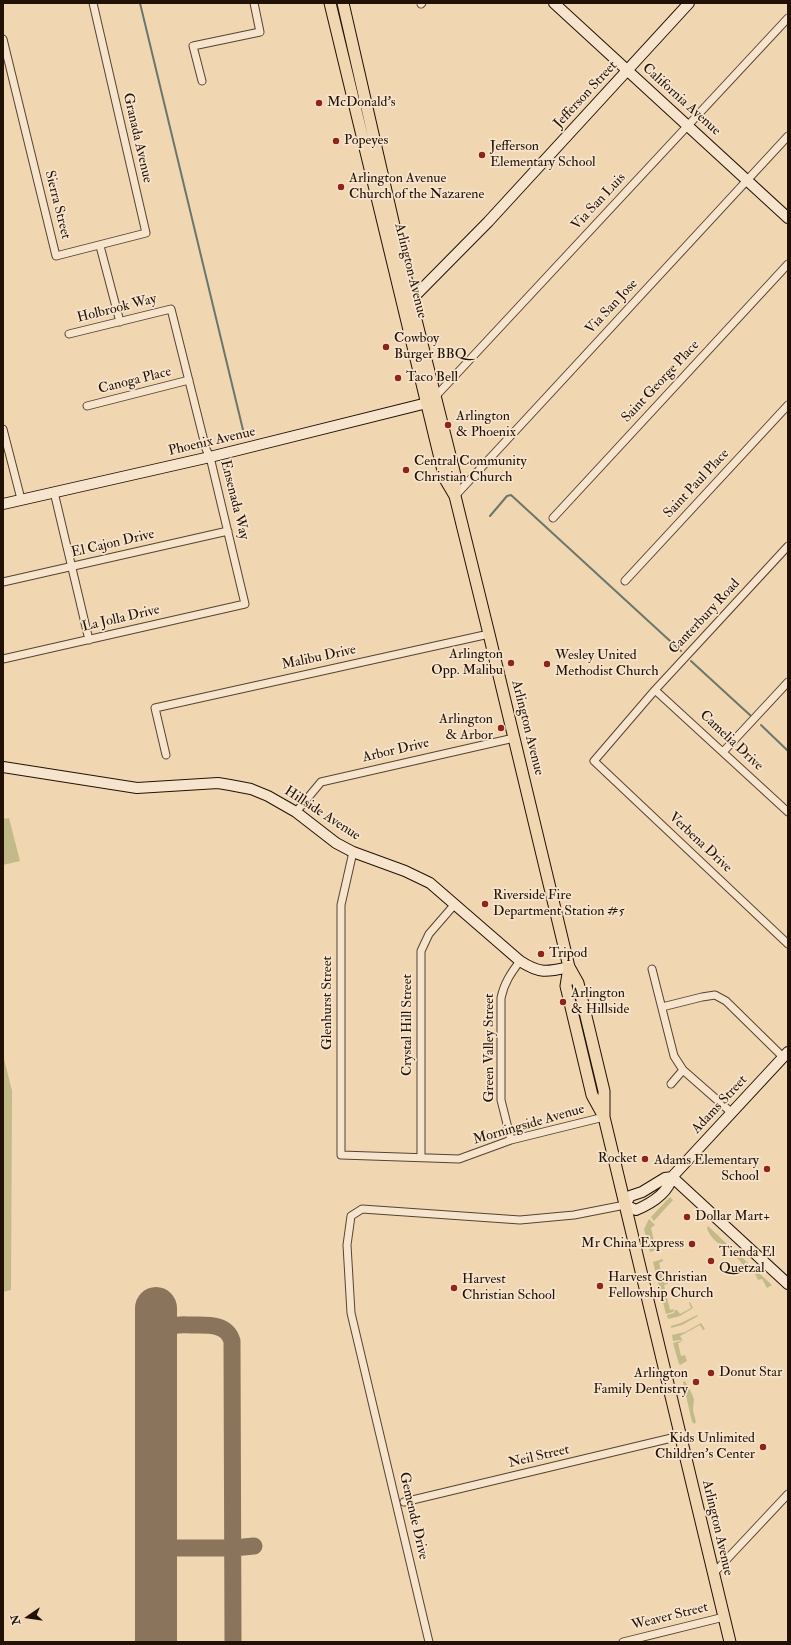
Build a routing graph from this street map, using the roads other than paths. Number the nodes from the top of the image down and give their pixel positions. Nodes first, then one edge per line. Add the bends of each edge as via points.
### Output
1 (93, 3) edge
2 (254, 3) edge
3 (330, 3) edge
4 (343, 3) edge
5 (554, 3) edge
6 (689, 3) edge
7 (788, 18) edge
8 (3, 39) edge
9 (628, 71) junction
10 (202, 81) dead end
11 (688, 126) junction
12 (788, 136) edge
13 (747, 180) junction
14 (788, 218) edge
15 (100, 246) junction
16 (788, 264) edge
17 (406, 280) junction
18 (423, 288) junction
19 (411, 300) junction
20 (171, 309) joint
21 (403, 309) junction
22 (120, 322) junction
23 (69, 334) dead end
24 (189, 380) junction
25 (436, 396) junction
26 (427, 403) junction
27 (788, 405) edge
28 (86, 406) dead end
29 (3, 429) edge
30 (210, 457) junction
31 (54, 492) junction
32 (454, 496) junction
33 (21, 499) junction
34 (3, 504) edge
35 (553, 518) dead end
36 (228, 531) junction
37 (788, 546) edge
38 (72, 566) junction
39 (625, 580) dead end
40 (3, 582) edge
41 (245, 604) joint
42 (489, 634) junction
43 (89, 640) junction
44 (3, 659) edge
45 (788, 682) edge
46 (656, 690) junction
47 (514, 738) junction
48 (723, 752) junction
49 (166, 755) dead end
50 (594, 760) joint
51 (3, 767) edge
52 (296, 812) junction
53 (788, 812) edge
54 (353, 852) junction
55 (455, 904) junction
56 (788, 944) edge
57 (520, 961) junction
58 (569, 967) junction
59 (652, 969) dead end
60 (662, 1007) junction
61 (786, 1054) edge
62 (683, 1070) junction
63 (671, 1084) dead end
64 (732, 1113) junction
65 (604, 1117) junction
66 (511, 1140) junction
67 (341, 1155) joint
68 (421, 1157) junction
69 (672, 1177) junction
70 (625, 1205) junction
71 (788, 1284) edge
72 (680, 1436) junction
73 (788, 1494) edge
74 (404, 1502) dead end
75 (713, 1574) junction
76 (724, 1617) junction
77 (429, 1642) edge
78 (623, 1642) edge
79 (730, 1642) edge

1 - 15 street, Granada Avenue via 146,233
2 - 10 street via 260,32 193,46
3 - 21 main road, Arlington Avenue
4 - 17 main road, Arlington Avenue
5 - 9 street, California Avenue
6 - 9 street, Jefferson Street
7 - 11 street, Via San Luis
8 - 15 street, Sierra Street via 56,256
9 - 11 street, California Avenue
9 - 18 street, Jefferson Street
11 - 13 street, California Avenue
11 - 25 street, Via San Luis
12 - 13 street, Via San Jose
13 - 14 street, California Avenue
13 - 32 street, Via San Jose
15 - 22 street
16 - 35 street, Saint George Place
17 - 18 street via 415,290
17 - 19 main road, Arlington Avenue
18 - 19 street, Jefferson Street
19 - 21 street, Jefferson Street
19 - 25 main road, Arlington Avenue
20 - 22 street, Holbrook Way
20 - 24 street, Ensenada Way
21 - 26 main road, Arlington Avenue
22 - 23 street, Holbrook Way
24 - 28 street, Canoga Place
24 - 30 street, Ensenada Way
25 - 26 street, Via San Luis
25 - 32 main road, Arlington Avenue via 455,475
26 - 30 street, Phoenix Avenue
26 - 32 main road, Arlington Avenue via 444,479
27 - 39 street, Saint Paul Place
29 - 33 street
30 - 31 street, Phoenix Avenue
30 - 36 street, Ensenada Way
31 - 33 street, Phoenix Avenue
31 - 38 street
32 - 42 main road, Arlington Avenue
33 - 34 street, Phoenix Avenue
36 - 38 street, El Cajon Drive
36 - 41 street, Ensenada Way
37 - 46 street, Canterbury Road
38 - 40 street, El Cajon Drive
38 - 43 street
41 - 43 street, La Jolla Drive
42 - 47 main road, Arlington Avenue
42 - 49 street, Malibu Drive via 155,708
43 - 44 street, La Jolla Drive
45 - 48 street
46 - 48 street, Camelia Drive
46 - 50 street, Canterbury Road
47 - 52 street, Arbor Drive via 321,782
47 - 58 main road, Arlington Avenue
48 - 53 street, Camelia Drive
50 - 56 street, Verbena Drive
51 - 52 street, Hillside Avenue via 136,788 230,784 268,796
52 - 54 street, Hillside Avenue via 336,843
54 - 55 street, Hillside Avenue via 430,883
54 - 67 street, Glenhurst Street via 341,905
55 - 57 street, Hillside Avenue
55 - 68 street, Crystal Hill Street via 429,934 421,951
57 - 58 street, Hillside Avenue via 537,970
57 - 66 street, Green Valley Street via 508,977 501,998 501,1100
58 - 65 main road, Arlington Avenue via 566,986 571,1008 592,1094
59 - 60 street
60 - 61 street via 715,995 726,1001
60 - 62 street via 674,1056
61 - 64 street, Adams Street
62 - 63 street
62 - 64 street
64 - 69 street, Adams Street
65 - 66 street, Morningside Avenue
65 - 70 main road, Arlington Avenue
66 - 68 street, Morningside Avenue via 459,1159
67 - 68 street, Morningside Avenue
69 - 70 street, Adams Street via 630,1196
69 - 70 street, Adams Street via 664,1190 650,1204 636,1210
69 - 71 street
70 - 72 main road, Arlington Avenue
70 - 77 street, Gemende Drive via 547,1219 520,1220 362,1209 352,1216 347,1245 351,1313
72 - 74 street, Neil Street
72 - 75 main road, Arlington Avenue
73 - 75 street
75 - 76 main road, Arlington Avenue
76 - 78 street, Weaver Street
76 - 79 main road, Arlington Avenue

